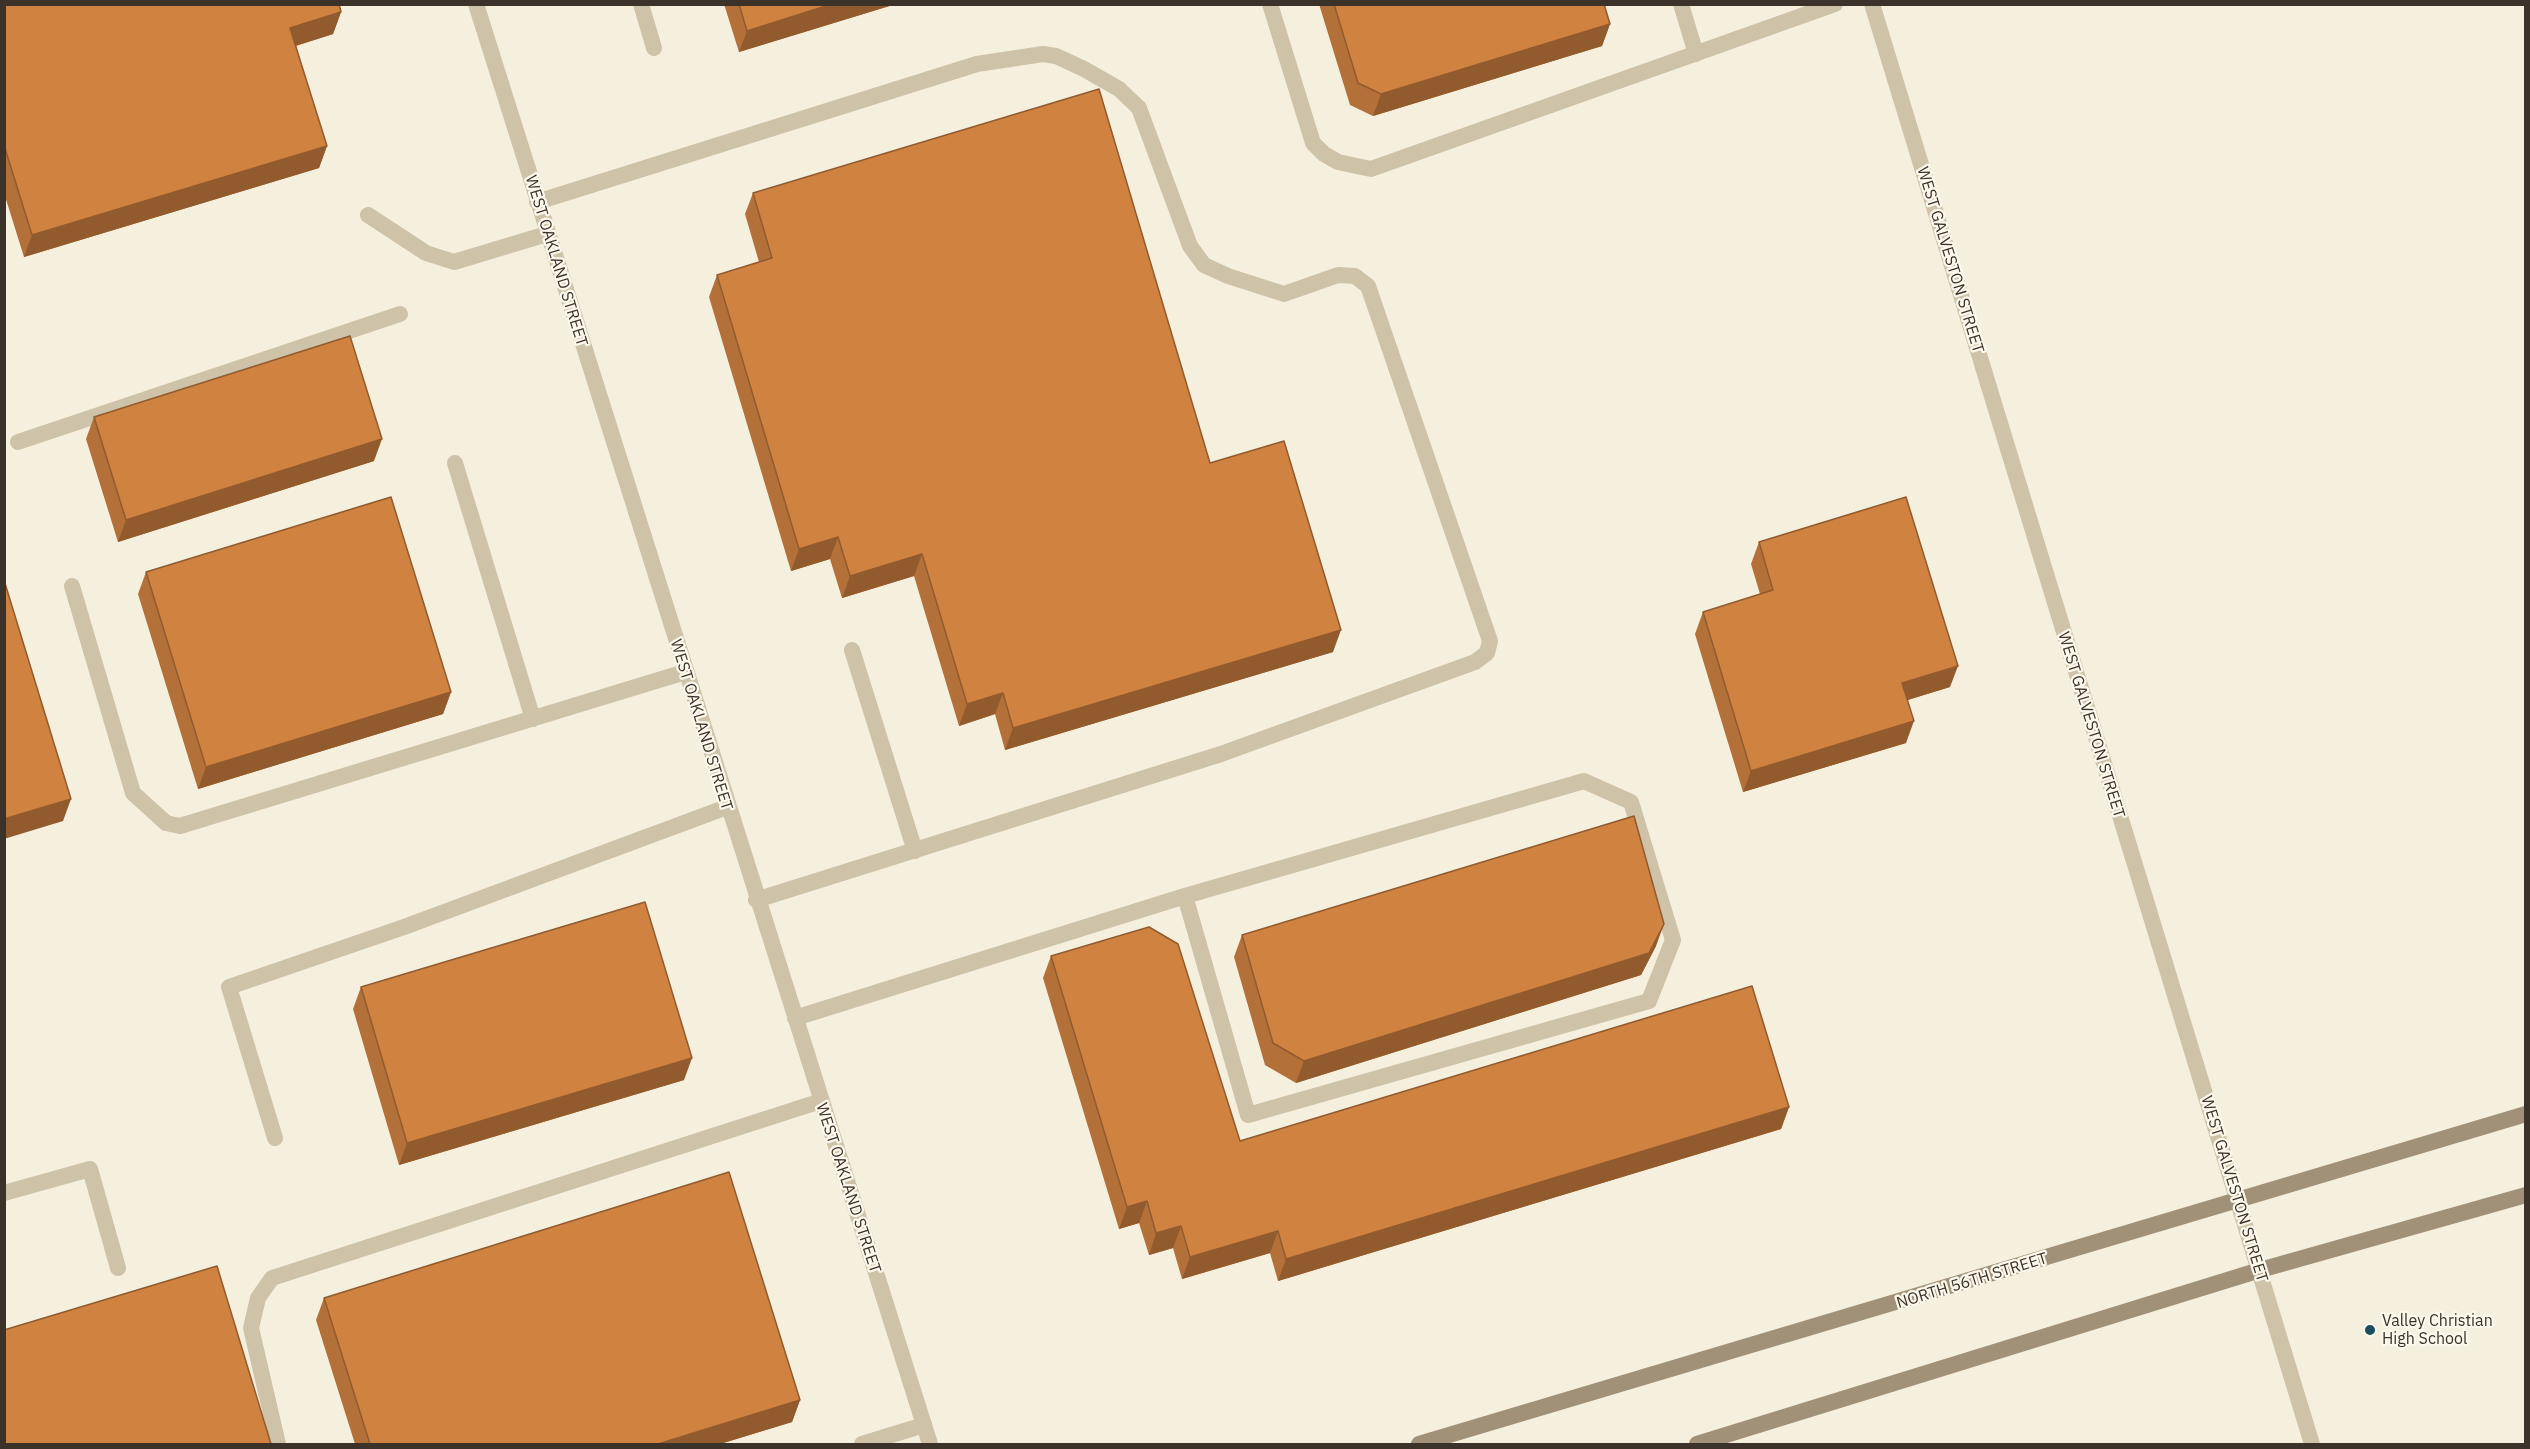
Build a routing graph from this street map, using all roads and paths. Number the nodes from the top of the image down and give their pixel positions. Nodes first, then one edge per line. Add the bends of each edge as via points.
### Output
1 (476, 4) edge
2 (641, 4) edge
3 (1270, 4) edge
4 (1681, 4) edge
5 (1835, 4) edge
6 (1872, 4) edge
7 (654, 48) dead end
8 (1696, 54) junction
9 (537, 202) junction
10 (368, 215) dead end
11 (547, 234) junction
12 (400, 314) dead end
13 (18, 442) dead end
14 (455, 463) dead end
15 (72, 586) dead end
16 (852, 651) dead end
17 (685, 672) junction
18 (533, 719) junction
19 (727, 807) junction
20 (915, 851) junction
21 (1185, 896) junction
22 (756, 900) junction
23 (795, 1018) junction
24 (821, 1101) junction
25 (2526, 1114) edge
26 (275, 1138) dead end
27 (4, 1193) edge
28 (2526, 1195) edge
29 (2237, 1202) junction
30 (118, 1268) dead end
31 (2259, 1270) junction
32 (924, 1425) junction
33 (278, 1444) edge
34 (862, 1444) edge
35 (930, 1444) edge
36 (1419, 1444) edge
37 (1698, 1444) edge
38 (2312, 1444) edge

1 - 9 street, WEST OAKLAND STREET
2 - 7 street
3 - 8 street via 1313,143 1324,154 1356,168 1384,165
4 - 8 street
5 - 8 street
6 - 29 street, WEST GALVESTON STREET
9 - 11 street, WEST OAKLAND STREET
9 - 20 street via 977,64 1043,54 1084,69 1119,89 1139,108 1190,246 1204,265 1284,294 1338,275 1355,276 1368,286 1490,641 1487,653 1475,662 1221,753
10 - 11 street via 426,253 454,262
11 - 17 street, WEST OAKLAND STREET
12 - 13 street
14 - 18 street
15 - 18 street via 134,793 166,823 180,826
16 - 20 street
17 - 18 street
17 - 19 street, WEST OAKLAND STREET
19 - 22 street, WEST OAKLAND STREET
19 - 26 street via 404,927 229,987
20 - 22 street
21 - 21 street via 1584,781 1631,802 1673,940 1649,1001 1248,1115
21 - 23 street
22 - 23 street, WEST OAKLAND STREET
23 - 24 street, WEST OAKLAND STREET
24 - 32 street, WEST OAKLAND STREET
24 - 33 street via 272,1278 258,1298 250,1328
25 - 29 main road, NORTH 56TH STREET
27 - 30 street via 90,1169
28 - 31 main road
29 - 31 street, WEST GALVESTON STREET
29 - 36 main road, NORTH 56TH STREET
31 - 37 main road
31 - 38 street, WEST GALVESTON STREET
32 - 34 street
32 - 35 street, WEST OAKLAND STREET

